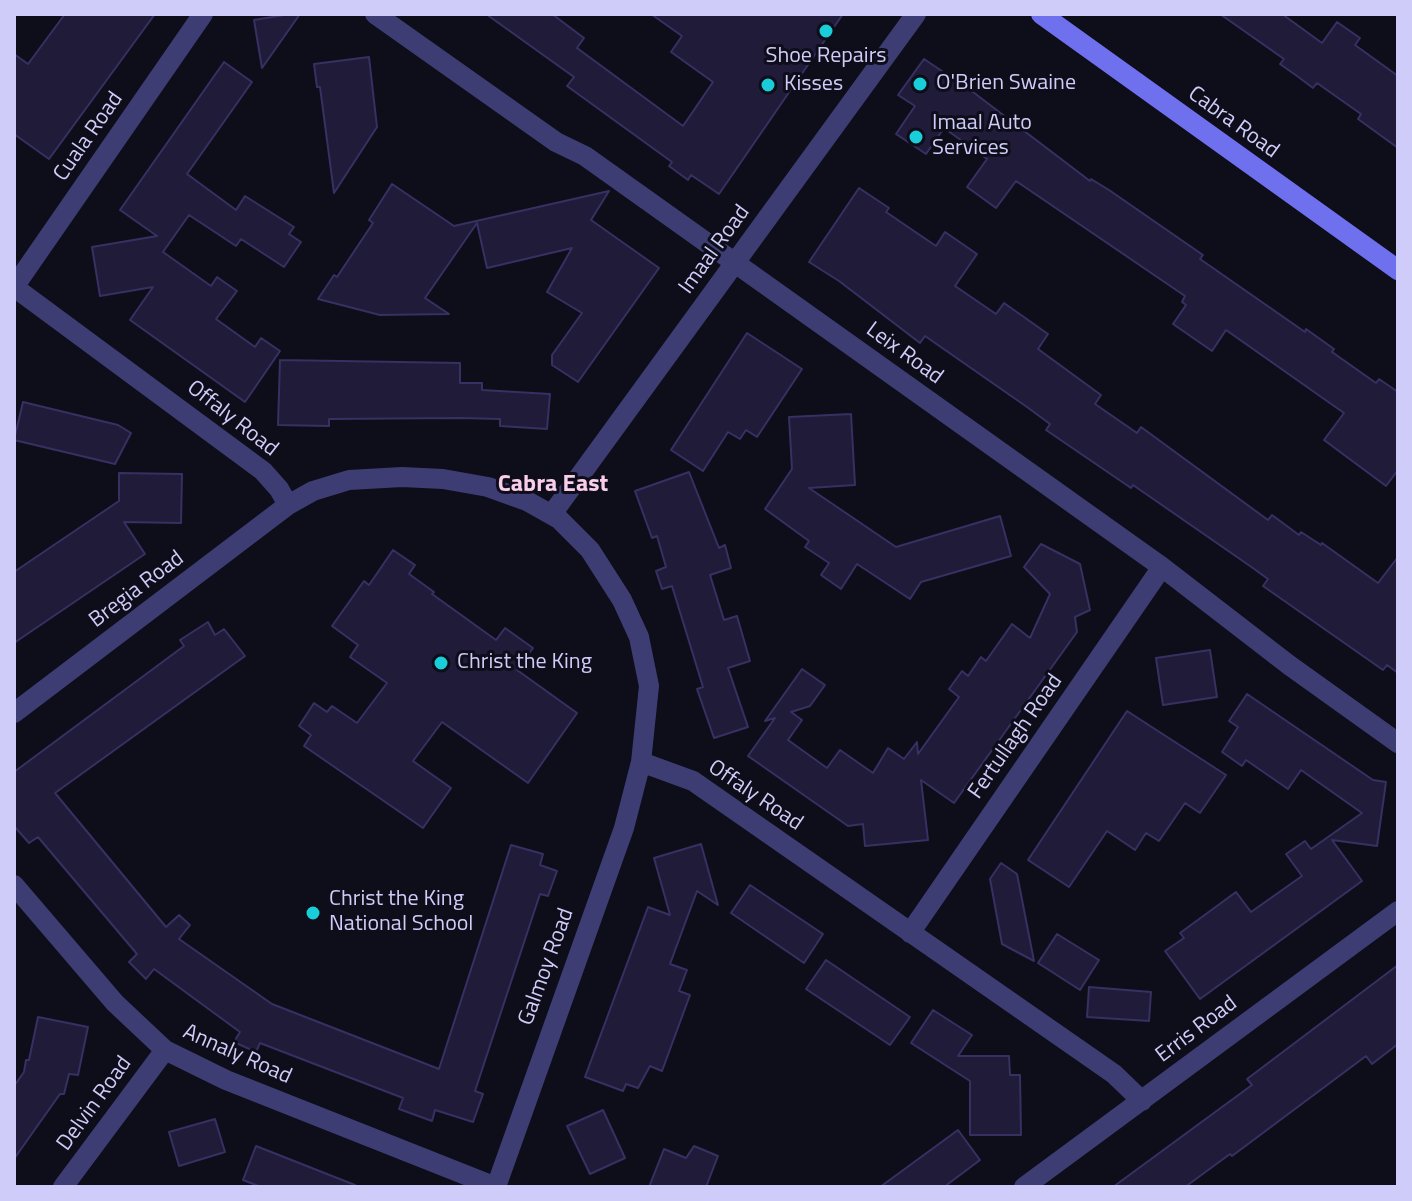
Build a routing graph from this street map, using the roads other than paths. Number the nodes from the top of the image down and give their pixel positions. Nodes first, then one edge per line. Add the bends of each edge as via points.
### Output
1 (203, 14) edge
2 (375, 14) edge
3 (916, 14) edge
4 (1041, 14) edge
5 (735, 263) junction
6 (1398, 270) edge
7 (14, 287) edge
8 (288, 505) junction
9 (552, 514) junction
10 (1162, 567) junction
11 (14, 713) edge
12 (1398, 743) edge
13 (641, 762) junction
14 (14, 885) edge
15 (1398, 911) edge
16 (910, 933) junction
17 (165, 1050) junction
18 (1142, 1101) junction
19 (63, 1187) edge
20 (496, 1187) edge
21 (1024, 1187) edge

1 - 7 street, Cuala Road
2 - 5 street, Leix Road
3 - 5 street, Imaal Road
4 - 6 main road, Cabra Road
5 - 9 street, Imaal Road
5 - 10 street, Leix Road
7 - 8 street, Offaly Road via 263,471
8 - 9 street via 349,480 402,477 488,487
8 - 11 street, Bregia Road
9 - 13 street via 590,550 639,637 649,686
10 - 12 street, Leix Road
10 - 16 street, Fertullagh Road
13 - 16 street, Offaly Road via 693,781
13 - 20 street, Galmoy Road via 624,828
14 - 17 street, Annaly Road via 115,1003
15 - 18 street, Erris Road
16 - 18 street, Offaly Road via 1114,1074
17 - 19 street, Delvin Road
17 - 20 street, Annaly Road via 226,1080
18 - 21 street, Erris Road

